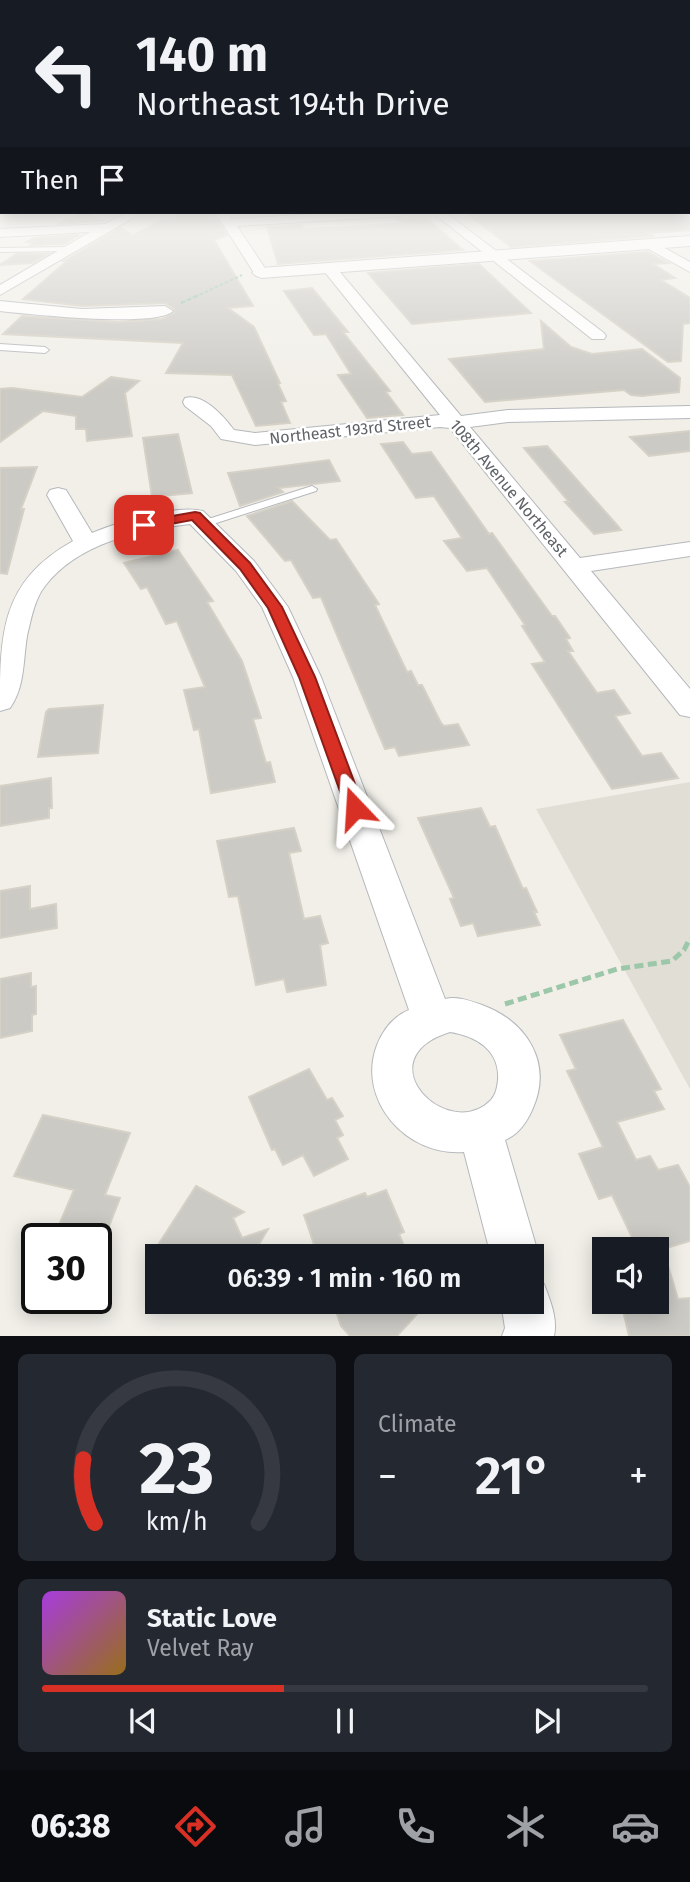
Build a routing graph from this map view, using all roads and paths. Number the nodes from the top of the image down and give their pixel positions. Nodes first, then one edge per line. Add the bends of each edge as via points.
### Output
1 (43, 264) edge
2 (255, 264) edge
3 (380, 264) edge
4 (507, 264) edge
5 (329, 268) junction
6 (261, 273) junction
7 (0, 291) edge
8 (0, 306) edge
9 (165, 311) joint
10 (598, 336) dead end
11 (0, 347) edge
12 (45, 350) dead end
13 (192, 402) dead end
14 (690, 412) edge
15 (456, 423) junction
16 (312, 489) dead end
17 (58, 495) dead end
18 (203, 524) junction
19 (87, 545) junction
20 (690, 549) edge
21 (574, 566) junction
22 (686, 696) edge
23 (0, 702) edge
24 (690, 938) edge
25 (432, 1017) junction
26 (478, 1021) junction
27 (480, 1130) junction
28 (512, 1244) edge
29 (528, 1314) edge
30 (528, 1336) edge

1 - 7 street
2 - 6 street
3 - 5 street
4 - 10 street
5 - 6 street
5 - 15 street, 108th Avenue Northeast
6 - 9 path via 238,275
8 - 9 street via 113,315
11 - 12 lane
13 - 15 street, Northeast 193rd Street via 228,435 256,439
14 - 15 street, Northeast 193rd Street via 508,416
15 - 21 street, 108th Avenue Northeast
16 - 18 lane
17 - 19 street
18 - 19 street via 195,516 163,520
18 - 25 street via 245,566 275,607 307,677
19 - 23 street via 60,558 34,582 21,610
20 - 21 street
21 - 22 street, 108th Avenue Northeast
24 - 26 path via 672,961 617,969 512,1000
25 - 26 street via 450,1015
25 - 27 street via 416,1023 394,1048 390,1072 397,1097 408,1112 441,1131
26 - 27 street via 511,1046 521,1079 510,1111
27 - 28 street
29 - 30 street

